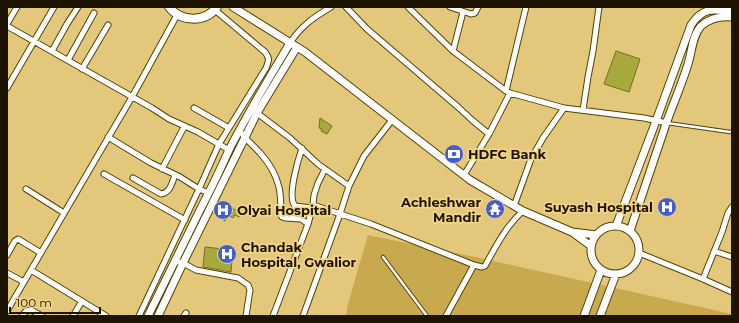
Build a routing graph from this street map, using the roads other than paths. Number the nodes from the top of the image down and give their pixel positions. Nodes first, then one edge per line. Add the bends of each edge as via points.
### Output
1 (17, 7) edge
2 (54, 7) edge
3 (78, 7) edge
4 (169, 7) edge
5 (234, 7) edge
6 (331, 7) edge
7 (346, 7) edge
8 (408, 7) edge
9 (450, 7) edge
10 (478, 7) edge
11 (526, 7) edge
12 (599, 7) edge
13 (216, 9) edge
14 (706, 9) edge
15 (94, 12) dead end
16 (463, 12) junction
17 (732, 12) edge
18 (177, 15) junction
19 (732, 17) edge
20 (708, 20) junction
21 (7, 25) edge
22 (108, 25) dead end
23 (34, 41) junction
24 (294, 45) junction
25 (52, 51) junction
26 (453, 51) junction
27 (68, 60) junction
28 (82, 69) junction
29 (7, 88) edge
30 (508, 92) junction
31 (132, 97) junction
32 (194, 108) dead end
33 (564, 108) junction
34 (583, 110) junction
35 (257, 113) junction
36 (392, 120) junction
37 (656, 121) junction
38 (666, 123) junction
39 (184, 127) junction
40 (229, 128) junction
41 (240, 131) junction
42 (731, 133) edge
43 (489, 134) junction
44 (108, 137) junction
45 (245, 138) junction
46 (220, 144) junction
47 (302, 148) junction
48 (229, 150) junction
49 (162, 169) junction
50 (325, 170) junction
51 (104, 174) dead end
52 (175, 175) junction
53 (464, 175) junction
54 (133, 178) dead end
55 (349, 186) junction
56 (26, 189) dead end
57 (199, 189) junction
58 (209, 193) junction
59 (312, 206) junction
60 (514, 206) junction
61 (732, 207) edge
62 (523, 211) junction
63 (64, 213) junction
64 (340, 214) junction
65 (185, 220) junction
66 (308, 224) junction
67 (616, 226) junction
68 (630, 231) junction
69 (572, 232) junction
70 (596, 235) junction
71 (591, 246) junction
72 (714, 251) junction
73 (41, 253) junction
74 (639, 253) junction
75 (7, 255) edge
76 (383, 257) dead end
77 (732, 257) edge
78 (175, 261) junction
79 (183, 263) junction
80 (474, 265) junction
81 (31, 270) junction
82 (601, 270) junction
83 (7, 273) edge
84 (616, 274) junction
85 (703, 279) junction
86 (24, 282) junction
87 (732, 292) edge
88 (82, 301) junction
89 (7, 312) edge
90 (22, 316) edge
91 (42, 316) edge
92 (73, 316) edge
93 (106, 316) edge
94 (139, 316) edge
95 (148, 316) edge
96 (158, 316) edge
97 (246, 316) edge
98 (274, 316) edge
99 (303, 316) edge
100 (427, 316) edge
101 (446, 316) edge
102 (584, 316) edge
103 (600, 316) edge

1 - 21 street
2 - 23 street
3 - 25 street
4 - 18 main road
5 - 24 main road
6 - 24 street via 306,23 296,34
7 - 43 street via 367,29
8 - 26 street
9 - 16 street
10 - 16 street via 475,13
11 - 30 street
12 - 34 street
13 - 18 main road via 197,19
13 - 40 street via 265,52 269,61
14 - 17 main road
14 - 20 street
14 - 37 main road via 691,25
15 - 27 street
16 - 26 street
18 - 31 street
19 - 20 main road
20 - 38 main road via 700,27 695,37
21 - 23 street
22 - 28 street
23 - 25 street
23 - 29 street
24 - 35 main road
24 - 36 main road
24 - 41 main road via 251,109
25 - 27 street
26 - 30 street
27 - 28 street
28 - 31 street
30 - 33 street
30 - 43 street
31 - 39 street
31 - 44 street
32 - 40 street
33 - 34 street
33 - 60 street via 531,159
34 - 37 street
35 - 45 main road
35 - 47 street
36 - 53 main road
36 - 55 street via 364,156
37 - 38 street
37 - 67 main road
38 - 42 lane
38 - 68 main road
39 - 46 street
39 - 49 street
40 - 46 street
41 - 45 street
41 - 48 main road
43 - 53 street
44 - 49 street
44 - 63 street
45 - 66 street via 271,167 279,186 282,217 301,219
45 - 79 main road
46 - 48 street
46 - 57 street
47 - 50 street
47 - 59 street via 294,174 293,202 296,206
48 - 58 main road
49 - 52 street
50 - 55 street
50 - 59 street via 318,183
51 - 65 street
52 - 54 street via 168,192 161,194
52 - 57 street
53 - 60 main road
55 - 64 street
56 - 63 street
57 - 58 street
57 - 65 street
58 - 78 main road
59 - 64 street
59 - 66 street
60 - 62 main road
61 - 72 street
62 - 69 main road
62 - 80 street via 504,233 485,266
63 - 73 street
64 - 80 street
64 - 99 street
65 - 94 street
66 - 98 street
67 - 68 main road
67 - 70 main road via 608,226
68 - 74 main road via 636,237
69 - 70 main road
69 - 71 main road
70 - 71 main road
71 - 82 main road via 592,257
72 - 77 street
72 - 85 street
73 - 75 street via 18,239
73 - 81 street
74 - 84 main road via 631,267
74 - 85 street
76 - 100 lane
78 - 79 street
78 - 95 main road
79 - 96 main road
79 - 97 street via 196,270 238,278 248,285 250,290
80 - 101 street
81 - 86 street
81 - 88 street
82 - 84 main road
82 - 102 main road
83 - 86 street
84 - 103 main road
85 - 87 street
86 - 89 street
88 - 92 street
88 - 93 street
90 - 91 street via 31,310

